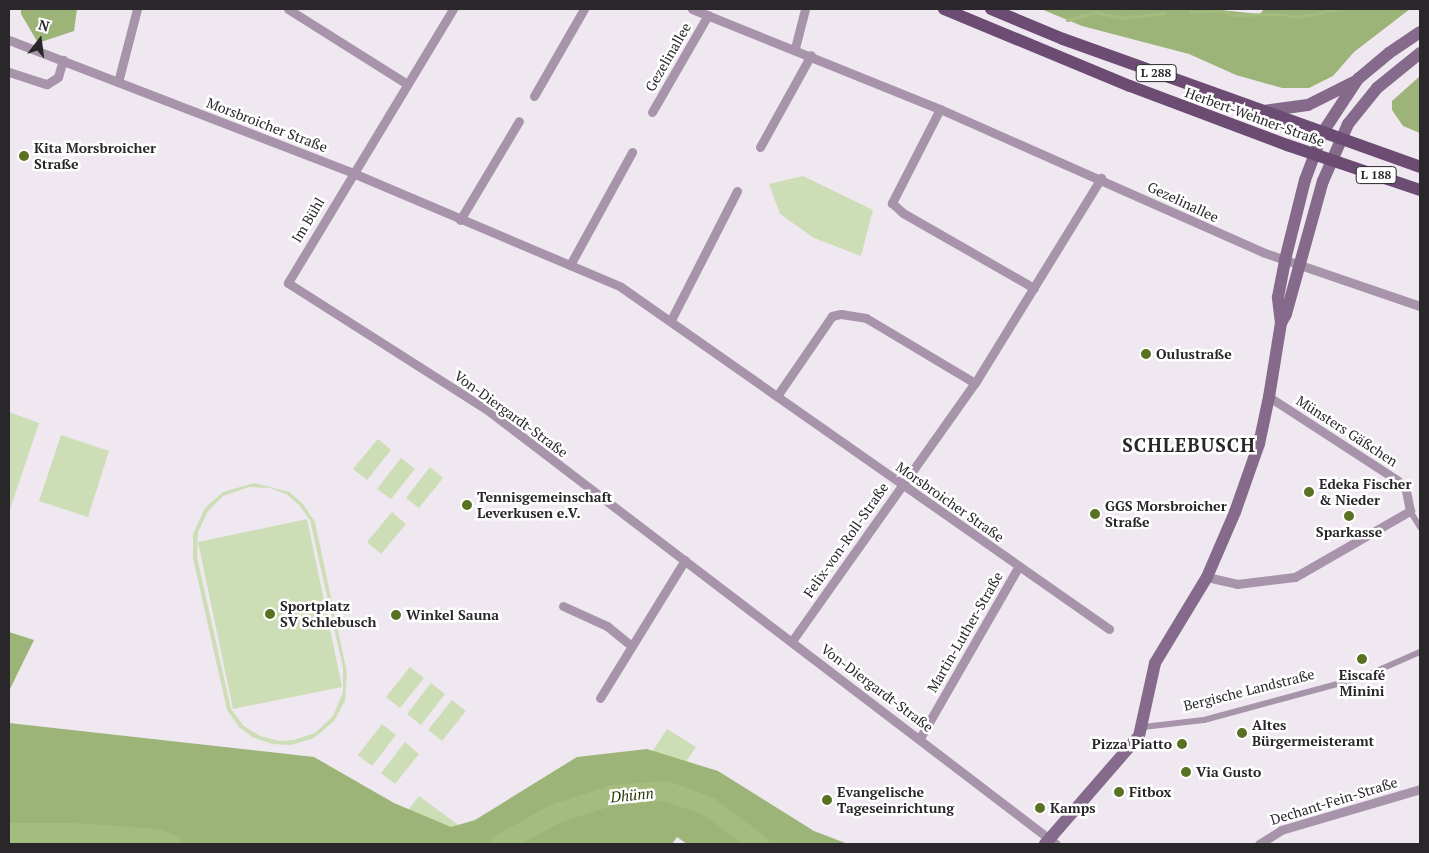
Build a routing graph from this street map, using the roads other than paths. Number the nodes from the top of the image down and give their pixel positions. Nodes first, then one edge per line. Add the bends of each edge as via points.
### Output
1 (137, 9) edge
2 (288, 9) edge
3 (453, 9) edge
4 (584, 9) edge
5 (692, 9) edge
6 (805, 9) edge
7 (944, 9) edge
8 (991, 9) edge
9 (708, 15) junction
10 (1420, 32) edge
11 (9, 40) edge
12 (795, 48) junction
13 (1420, 53) edge
14 (811, 55) junction
15 (63, 60) junction
16 (9, 72) edge
17 (1358, 79) junction
18 (118, 82) junction
19 (407, 84) junction
20 (534, 96) dead end
21 (940, 109) junction
22 (1264, 111) junction
23 (652, 112) dead end
24 (519, 121) dead end
25 (1324, 132) junction
26 (1341, 138) junction
27 (760, 147) dead end
28 (632, 152) dead end
29 (1314, 155) junction
30 (1331, 161) junction
31 (1420, 167) edge
32 (353, 173) junction
33 (1101, 178) junction
34 (737, 190) dead end
35 (1420, 190) edge
36 (460, 220) junction
37 (1285, 260) junction
38 (570, 265) junction
39 (1300, 266) junction
40 (288, 283) joint
41 (1034, 288) junction
42 (1420, 306) edge
43 (671, 320) junction
44 (1280, 323) junction
45 (975, 383) junction
46 (777, 396) junction
47 (1268, 396) junction
48 (901, 485) junction
49 (1410, 510) junction
50 (1420, 527) edge
51 (685, 560) junction
52 (1019, 566) junction
53 (1207, 578) junction
54 (563, 606) dead end
55 (1108, 629) dead end
56 (792, 641) junction
57 (632, 646) junction
58 (1420, 652) edge
59 (600, 698) dead end
60 (1143, 727) junction
61 (920, 738) junction
62 (1420, 789) edge
63 (1050, 843) edge
64 (1259, 844) edge

1 - 18 street
2 - 19 street
3 - 19 street, Im Bühl
4 - 20 street
5 - 9 street, Gezelinallee
6 - 12 street
7 - 29 main road, Herbert-Wehner-Straße / L 288 via 1066,61
8 - 22 main road, Herbert-Wehner-Straße / L 288 via 1063,39
9 - 12 street, Gezelinallee
9 - 23 street, Gezelinallee
10 - 17 main road
11 - 15 street, Morsbroicher Straße
12 - 14 street, Gezelinallee
13 - 26 main road via 1377,88 1357,110
14 - 21 street, Gezelinallee
14 - 27 street
15 - 16 street via 58,77 46,84
15 - 18 street, Morsbroicher Straße
17 - 22 main road via 1308,105
17 - 25 main road
18 - 32 street, Morsbroicher Straße
19 - 32 street, Im Bühl
21 - 33 street, Gezelinallee
21 - 41 street via 892,203 903,213
22 - 25 main road, Herbert-Wehner-Straße / L 288
24 - 36 street
25 - 26 main road, Herbert-Wehner-Straße / L 188
25 - 29 main road
26 - 30 main road
26 - 31 main road, Herbert-Wehner-Straße / L 188
28 - 38 street
29 - 30 main road, Herbert-Wehner-Straße / L 188
29 - 37 main road
30 - 35 main road, Herbert-Wehner-Straße / L 188
30 - 39 main road
32 - 36 street, Morsbroicher Straße
32 - 40 street, Im Bühl
33 - 37 street, Gezelinallee
33 - 41 street, Felix-von-Roll-Straße
34 - 43 street
36 - 38 street, Morsbroicher Straße
37 - 39 street, Gezelinallee
37 - 44 main road via 1278,297
38 - 43 street, Morsbroicher Straße via 621,287
39 - 42 street, Gezelinallee
39 - 44 main road
40 - 51 street, Von-Diergardt-Straße via 486,409
41 - 45 street, Felix-von-Roll-Straße
43 - 46 street, Morsbroicher Straße
44 - 47 main road
45 - 46 street via 866,318 841,314 832,316
45 - 48 street, Felix-von-Roll-Straße
46 - 48 street, Morsbroicher Straße
47 - 49 street, Münsters Gäßchen via 1397,480 1406,490
47 - 53 main road via 1256,453
48 - 52 street, Morsbroicher Straße
48 - 56 street, Felix-von-Roll-Straße
49 - 50 street
49 - 53 street via 1295,577 1268,583 1237,584
51 - 56 street, Von-Diergardt-Straße
51 - 57 street
52 - 55 street, Morsbroicher Straße
52 - 61 street, Martin-Luther-Straße
53 - 60 main road via 1156,661
54 - 57 street via 607,626
56 - 61 street, Von-Diergardt-Straße
57 - 59 street
58 - 60 street, Bergische Landstraße via 1363,676 1204,720
60 - 63 main road via 1122,760
61 - 63 street, Von-Diergardt-Straße
62 - 64 street, Dechant-Fein-Straße via 1281,830

